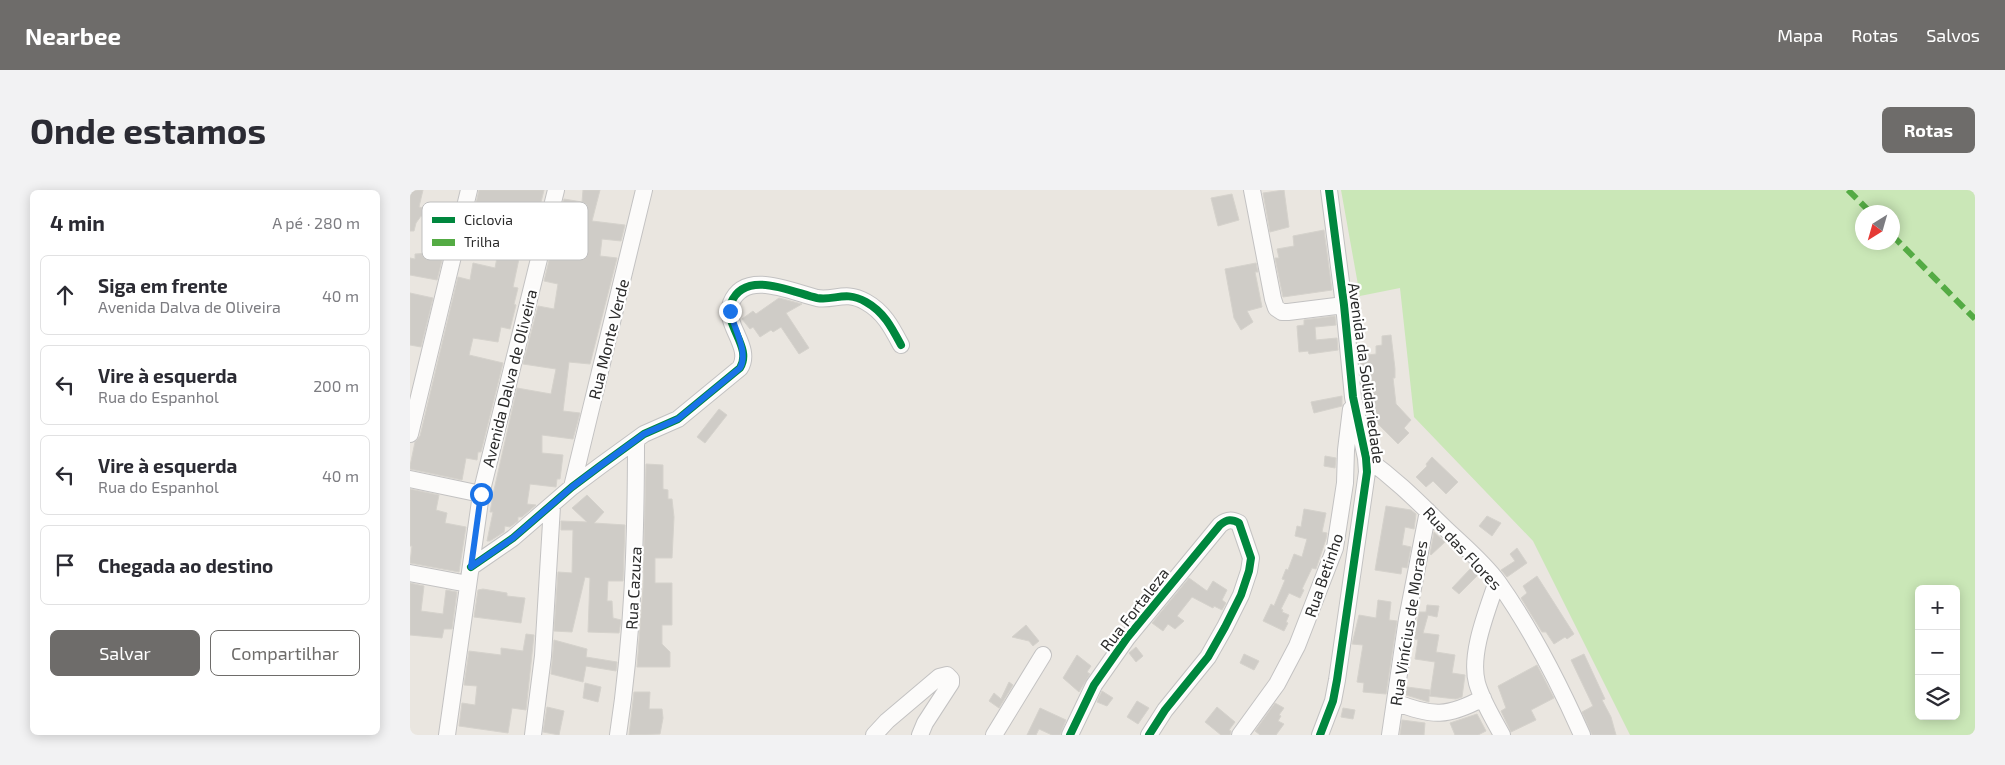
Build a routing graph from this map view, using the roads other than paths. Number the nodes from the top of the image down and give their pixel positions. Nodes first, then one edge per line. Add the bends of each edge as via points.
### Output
1 (644, 190) edge
2 (1252, 190) edge
3 (1328, 190) edge
4 (453, 260) edge
5 (539, 260) edge
6 (1344, 305) junction
7 (901, 345) dead end
8 (1353, 397) junction
9 (410, 434) edge
10 (636, 440) junction
11 (1366, 458) junction
12 (410, 479) edge
13 (572, 487) junction
14 (481, 494) junction
15 (552, 506) junction
16 (1428, 511) junction
17 (471, 567) junction
18 (410, 573) edge
19 (1497, 581) junction
20 (468, 584) junction
21 (1043, 655) dead end
22 (1483, 698) junction
23 (1395, 702) junction
24 (447, 735) edge
25 (533, 735) edge
26 (618, 735) edge
27 (874, 735) edge
28 (920, 735) edge
29 (994, 735) edge
30 (1070, 735) edge
31 (1149, 735) edge
32 (1240, 735) edge
33 (1320, 735) edge
34 (1390, 735) edge
35 (1502, 735) edge
36 (1582, 735) edge

1 - 13 street, Rua Monte Verde
2 - 6 street via 1276,308 1288,312
3 - 6 street, Avenida da Solidariedade
4 - 9 street
5 - 14 street, Avenida Dalva de Oliveira
6 - 8 street, Avenida da Solidariedade
7 - 10 street via 887,320 854,297 820,298 775,285 746,288 737,294 730,311 744,352 743,364 678,419
8 - 11 street, Avenida da Solidariedade
8 - 32 street, Rua Betinho via 1335,548 1293,654 1277,684
10 - 13 street
10 - 26 street, Rua Cazuza via 636,535 631,629
11 - 16 street, Rua das Flores via 1394,478
11 - 33 street, Avenida da Solidariedade via 1365,488 1337,680
12 - 14 street
13 - 15 street
14 - 17 street, Avenida Dalva de Oliveira
15 - 17 street
15 - 25 street via 543,656
16 - 19 street, Rua das Flores
16 - 23 street, Rua Vinícius de Moraes
17 - 20 street, Avenida Dalva de Oliveira
18 - 20 street
19 - 22 street via 1476,658 1477,682
19 - 36 street, Rua das Flores via 1552,670
20 - 24 street, Avenida Dalva de Oliveira
21 - 29 street
22 - 23 street via 1462,709 1445,713 1414,710
22 - 35 street
23 - 34 street, Rua Vinícius de Moraes
27 - 28 street via 944,675 951,679 951,683
30 - 31 street, Rua Fortaleza via 1094,685 1127,638 1220,525 1233,520 1239,524 1251,558 1241,595 1208,657

